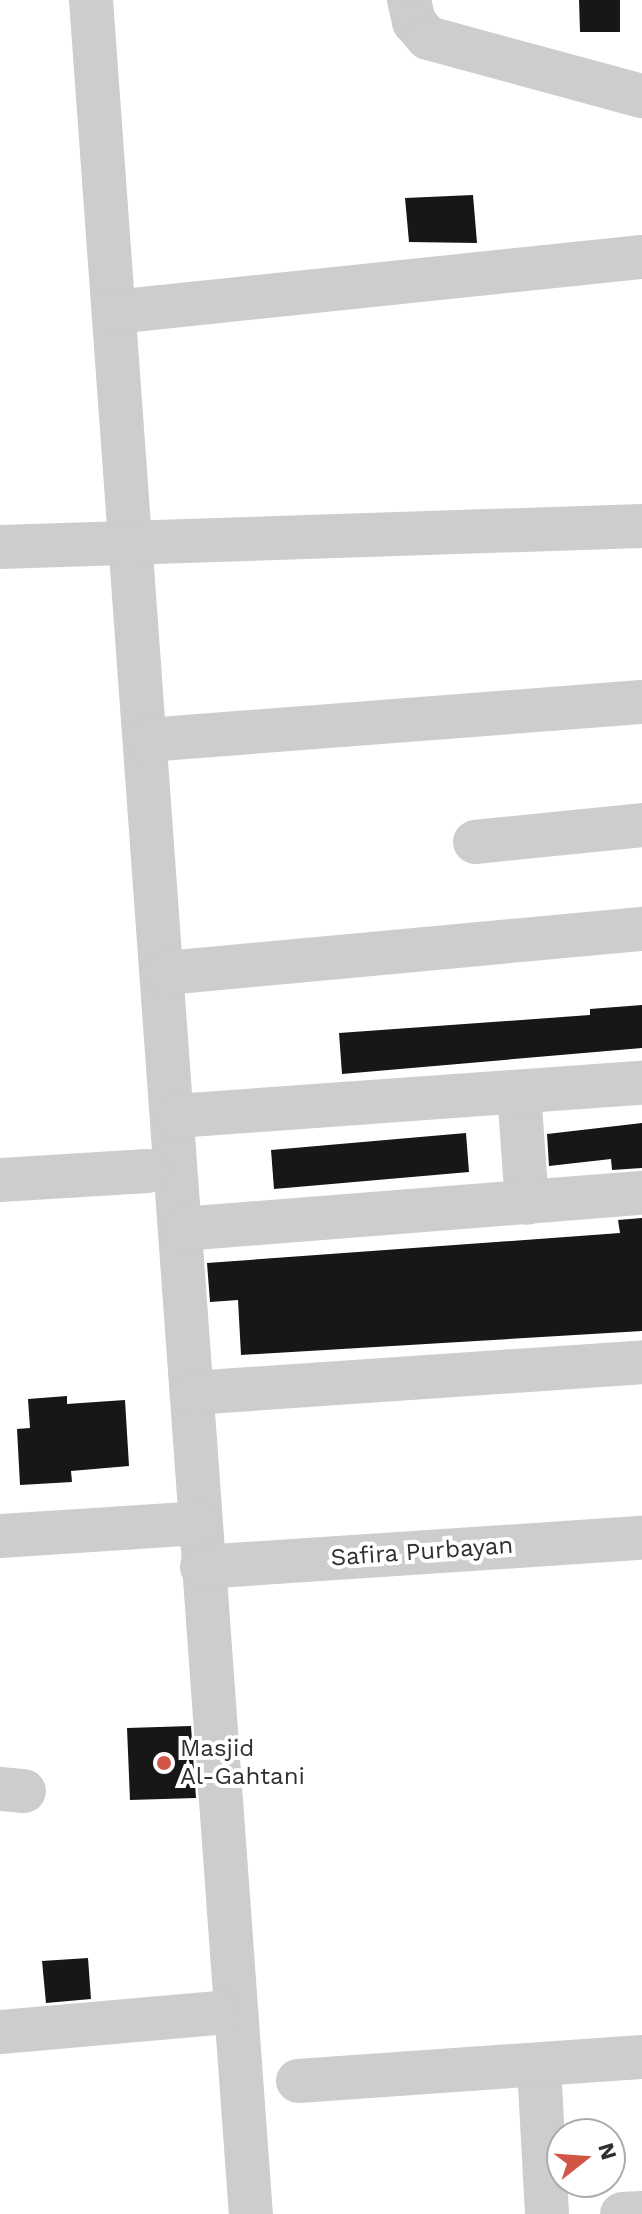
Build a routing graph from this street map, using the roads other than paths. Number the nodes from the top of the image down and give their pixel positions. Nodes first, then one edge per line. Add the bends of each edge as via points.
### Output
1 (91, 0) edge
2 (409, 0) edge
3 (642, 96) edge
4 (642, 257) edge
5 (114, 312) junction
6 (642, 526) edge
7 (131, 546) junction
8 (0, 547) edge
9 (642, 702) edge
10 (147, 740) junction
11 (642, 825) edge
12 (475, 842) dead end
13 (642, 929) edge
14 (166, 973) junction
15 (642, 1083) edge
16 (519, 1092) junction
17 (176, 1116) junction
18 (148, 1171) dead end
19 (0, 1180) edge
20 (642, 1193) edge
21 (527, 1203) junction
22 (182, 1229) junction
23 (642, 1362) edge
24 (192, 1393) junction
25 (199, 1523) junction
26 (0, 1536) edge
27 (642, 1538) edge
28 (202, 1567) junction
29 (218, 2013) dead end
30 (0, 2032) edge
31 (642, 2057) edge
32 (539, 2066) junction
33 (298, 2081) dead end
34 (642, 2213) edge
35 (251, 2214) edge
36 (547, 2214) edge
37 (622, 2214) edge

1 - 5 street
2 - 3 street via 414,22 428,38
4 - 5 street
5 - 7 street
6 - 7 street
7 - 8 street
7 - 10 street
9 - 10 street
10 - 14 street
11 - 12 street
13 - 14 street
14 - 17 street
15 - 16 street
16 - 17 street
16 - 21 street
17 - 22 street
18 - 19 street
20 - 21 street
21 - 22 street
22 - 24 street
23 - 24 street
24 - 25 street
25 - 26 street
25 - 28 street
27 - 28 street, Safira Purbayan
28 - 35 street
29 - 30 street
31 - 32 street
32 - 33 street
32 - 36 street
34 - 37 street

